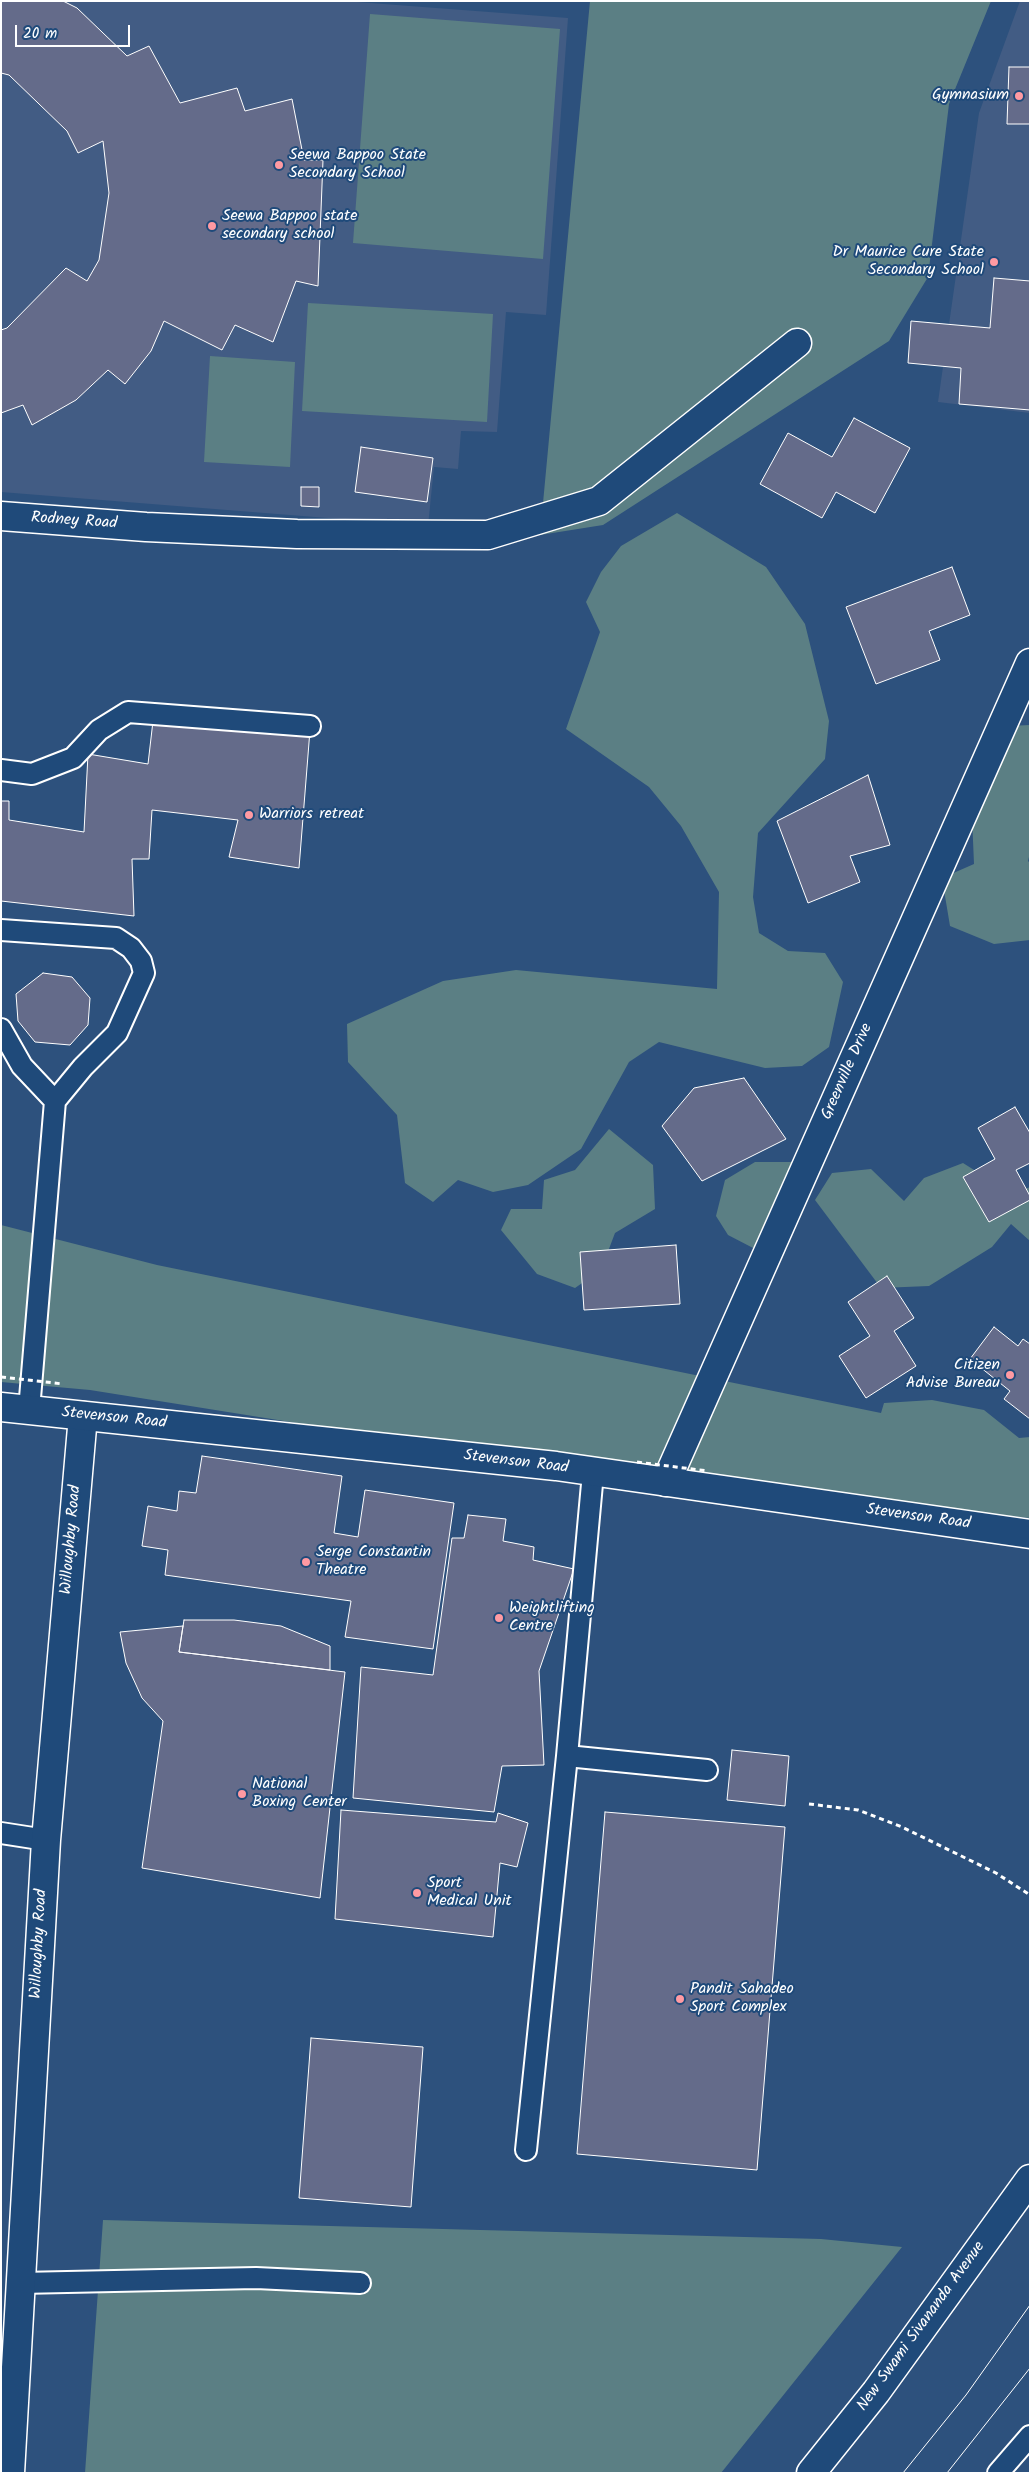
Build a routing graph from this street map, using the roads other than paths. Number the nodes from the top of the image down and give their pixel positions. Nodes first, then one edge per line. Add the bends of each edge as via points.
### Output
1 (797, 343) dead end
2 (1, 516) edge
3 (1030, 663) edge
4 (310, 726) dead end
5 (1, 770) edge
6 (1, 930) edge
7 (1, 1029) edge
8 (55, 1101) junction
9 (1, 1407) edge
10 (29, 1410) junction
11 (83, 1416) junction
12 (593, 1473) junction
13 (666, 1482) junction
14 (1030, 1534) edge
15 (567, 1756) junction
16 (707, 1770) dead end
17 (1, 1833) edge
18 (46, 1840) junction
19 (526, 2150) dead end
20 (1030, 2179) edge
21 (20, 2283) junction
22 (360, 2283) dead end
23 (1030, 2436) edge
24 (10, 2473) edge
25 (811, 2473) edge
26 (998, 2473) edge

1 - 2 street, Rodney Road via 599,501 488,535 297,534
3 - 13 street, Greenville Drive
4 - 5 lane via 128,712 99,730 73,758 32,774
6 - 8 lane via 116,938 130,948 144,973 117,1033 82,1067
7 - 8 lane via 22,1066
8 - 10 lane
9 - 10 street, Stevenson Road
10 - 11 street, Stevenson Road
11 - 12 street, Stevenson Road via 556,1466
11 - 18 street, Willoughby Road
12 - 13 street, Stevenson Road
12 - 15 lane
13 - 14 street, Stevenson Road
15 - 16 lane
15 - 19 lane
17 - 18 lane
18 - 21 street, Willoughby Road
20 - 25 street, New Swami Sivananda Avenue via 876,2392
21 - 22 lane via 256,2278
21 - 24 street, Willoughby Road
23 - 26 lane

